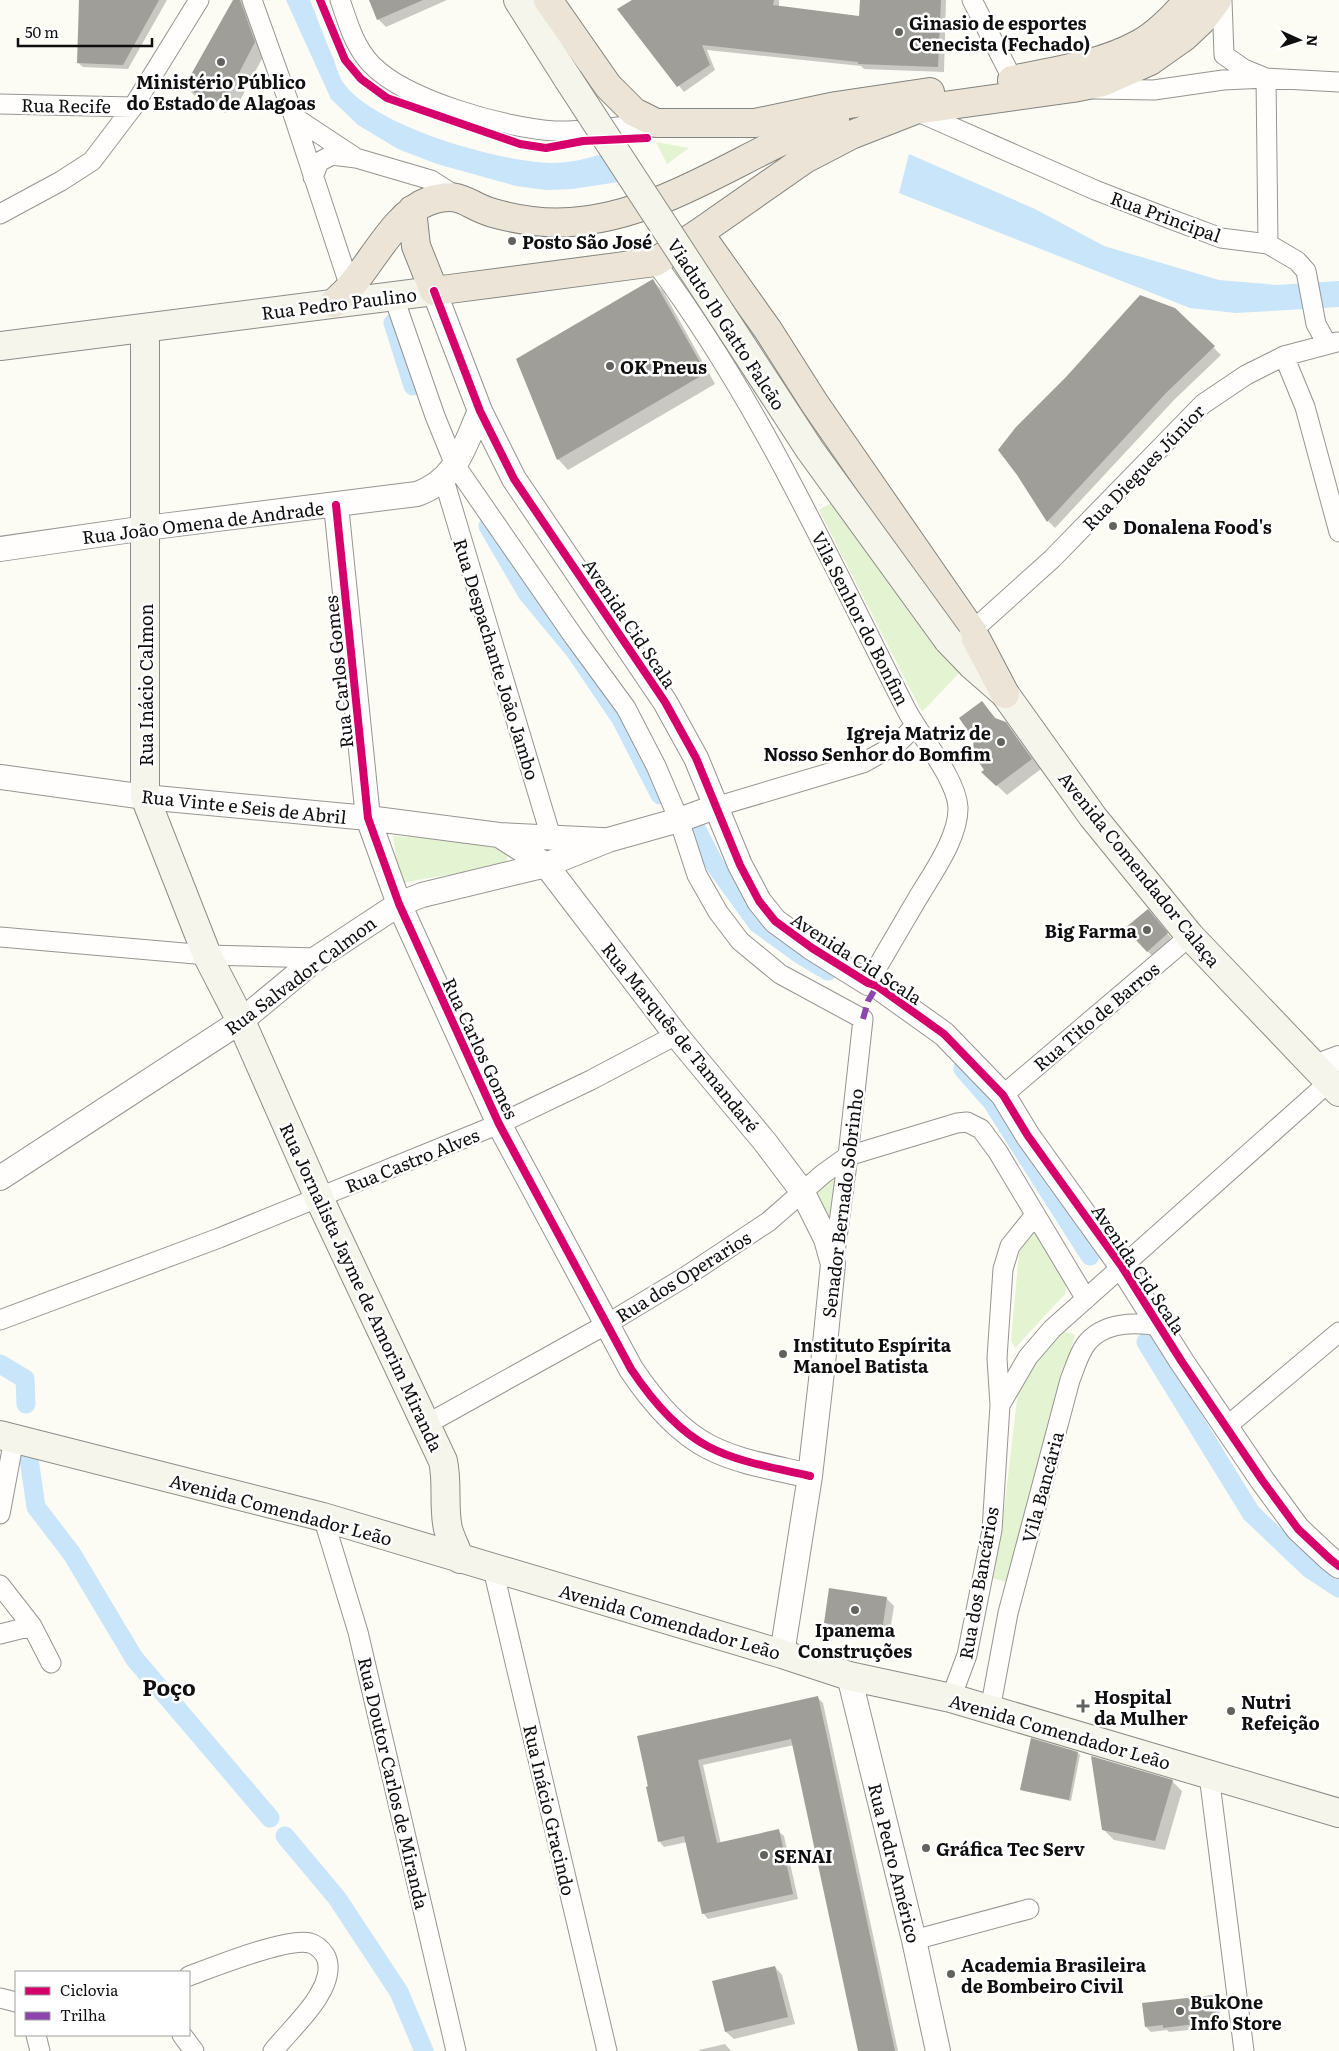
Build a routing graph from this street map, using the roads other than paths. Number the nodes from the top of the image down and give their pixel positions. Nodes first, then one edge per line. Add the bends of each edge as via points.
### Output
1 (199, 0) edge
2 (252, 0) edge
3 (340, 0) edge
4 (518, 0) edge
5 (548, 0) edge
6 (972, 0) edge
7 (1188, 0) edge
8 (1217, 0) edge
9 (1222, 0) edge
10 (1266, 78) junction
11 (1013, 80) junction
12 (1339, 82) edge
13 (1073, 88) junction
14 (862, 102) junction
15 (0, 104) edge
16 (133, 107) junction
17 (915, 110) junction
18 (294, 117) junction
19 (656, 123) junction
20 (356, 158) junction
21 (313, 177) junction
22 (456, 196) junction
23 (412, 210) junction
24 (0, 214) edge
25 (699, 233) junction
26 (1268, 244) junction
27 (655, 262) junction
28 (434, 291) junction
29 (342, 295) junction
30 (394, 295) junction
31 (145, 328) junction
32 (768, 330) junction
33 (1333, 343) edge
34 (0, 346) edge
35 (1284, 356) junction
36 (724, 363) junction
37 (480, 411) junction
38 (449, 473) junction
39 (336, 505) junction
40 (146, 528) junction
41 (1339, 532) edge
42 (0, 549) edge
43 (960, 636) junction
44 (915, 726) junction
45 (0, 777) edge
46 (145, 796) junction
47 (715, 807) junction
48 (368, 818) junction
49 (679, 820) junction
50 (499, 835) junction
51 (551, 837) junction
52 (608, 840) junction
53 (546, 865) junction
54 (398, 904) junction
55 (1190, 936) junction
56 (0, 937) edge
57 (207, 955) junction
58 (317, 958) junction
59 (868, 983) junction
60 (241, 1021) junction
61 (676, 1035) junction
62 (1332, 1074) edge
63 (1003, 1095) junction
64 (500, 1124) junction
65 (848, 1156) junction
66 (0, 1178) edge
67 (802, 1191) junction
68 (320, 1198) junction
69 (1035, 1215) junction
70 (833, 1264) junction
71 (1122, 1267) junction
72 (1086, 1299) junction
73 (0, 1320) edge
74 (607, 1324) junction
75 (1159, 1326) junction
76 (1339, 1332) edge
77 (1000, 1405) junction
78 (427, 1424) junction
79 (1226, 1427) junction
80 (7, 1437) edge
81 (810, 1476) junction
82 (0, 1514) edge
83 (323, 1517) junction
84 (460, 1559) junction
85 (1339, 1566) edge
86 (493, 1569) junction
87 (0, 1585) edge
88 (977, 1606) junction
89 (1008, 1612) junction
90 (32, 1626) junction
91 (0, 1634) edge
92 (782, 1654) junction
93 (51, 1663) dead end
94 (849, 1676) junction
95 (951, 1698) junction
96 (990, 1710) junction
97 (1209, 1775) junction
98 (1339, 1813) edge
99 (1029, 1908) dead end
100 (914, 1940) junction
101 (190, 1976) edge
102 (0, 1998) edge
103 (15, 2002) edge
104 (36, 2036) edge
105 (183, 2036) edge
106 (40, 2051) edge
107 (194, 2051) edge
108 (273, 2051) edge
109 (456, 2051) edge
110 (607, 2051) edge
111 (938, 2051) edge
112 (1244, 2051) edge

1 - 16 street
2 - 18 street
3 - 19 street via 355,43 372,65 394,83 421,96 523,127 555,131
4 - 43 main road, Viaduto Ib Gatto Falcão, bridge via 810,450
5 - 19 highway via 608,86 634,112
6 - 11 street
7 - 11 highway via 1140,44 1095,62
8 - 13 highway, Rua Pedro Paulino via 1202,20 1150,61 1103,82
9 - 10 street via 1224,55 1244,69
10 - 12 street
10 - 13 street via 1223,80 1154,90
10 - 26 street
11 - 14 highway
13 - 17 highway, Rua Pedro Paulino
14 - 19 highway via 755,123
14 - 22 highway via 833,120 778,143 672,196 618,214 572,222 530,222 491,212
15 - 16 street, Rua Recife
16 - 24 street via 92,161
17 - 25 highway, Rua Pedro Paulino via 851,135 805,159
17 - 26 street, Rua Principal via 1165,217 1222,238
18 - 20 street
18 - 21 street
20 - 21 street via 332,155 319,162
20 - 22 street via 431,180
21 - 29 street
22 - 23 highway via 429,201
23 - 28 highway via 416,246
23 - 29 highway
25 - 27 highway, Rua Pedro Paulino
25 - 32 highway
26 - 33 street via 1297,261 1306,271 1316,324
27 - 28 highway, Rua Pedro Paulino
27 - 36 street, Vila Senhor do Bonfim
28 - 30 main road, Rua Pedro Paulino
28 - 37 street, Avenida Cid Scala
29 - 30 main road, Rua Pedro Paulino
29 - 31 main road, Rua Pedro Paulino
30 - 38 street via 435,416
31 - 34 main road, Rua Pedro Paulino
31 - 40 main road, Rua Inácio Calmon
32 - 36 street
32 - 43 highway
33 - 35 street, Rua Diegues Júnior
35 - 41 street via 1305,407
35 - 43 street, Rua Diegues Júnior via 1246,375 1203,404 1052,560
36 - 44 street, Vila Senhor do Bonfim via 818,532
37 - 38 street
37 - 47 street, Avenida Cid Scala via 514,479 666,702 696,758
38 - 39 street, Rua João Omena de Andrade via 431,489 417,494
38 - 49 street via 626,708
38 - 51 street, Rua Despachante João Jambo
39 - 40 street, Rua João Omena de Andrade
39 - 48 street, Rua Carlos Gomes
40 - 42 street, Rua João Omena de Andrade
40 - 46 main road, Rua Inácio Calmon
43 - 55 main road, Avenida Comendador Calaça via 972,666 1004,694 1093,817
44 - 47 street via 897,744 863,763
44 - 59 street, Vila Senhor do Bonfim via 951,784 958,806 958,819 946,847
45 - 46 street, Rua Vinte e Seis de Abril
46 - 48 street, Rua Vinte e Seis de Abril
46 - 57 main road, Rua Inácio Calmon
47 - 49 street, Rua Salvador Calmon
47 - 59 street, Avenida Cid Scala via 740,865 759,901 775,921
48 - 50 street, Rua Vinte e Seis de Abril
48 - 54 street, Rua Carlos Gomes
49 - 52 street, Rua Salvador Calmon
49 - 65 street, Senador Bernado Sobrinho via 697,875 718,912 740,940 780,974 863,1019
50 - 51 street, Rua Vinte e Seis de Abril
50 - 53 street, Rua Marquês de Tamandaré
51 - 52 street, Rua Vinte e Seis de Abril
52 - 53 street, Rua Salvador Calmon
53 - 54 street, Rua Salvador Calmon via 422,895
53 - 61 street, Rua Marquês de Tamandaré
54 - 58 street, Rua Salvador Calmon
54 - 64 street, Rua Carlos Gomes
55 - 62 main road, Avenida Comendador Calaça
55 - 63 street, Rua Tito de Barros
56 - 57 street
57 - 58 street
57 - 60 main road, Rua Inácio Calmon
58 - 60 street, Rua Salvador Calmon
59 - 63 street, Avenida Cid Scala via 877,986 944,1034
60 - 66 street, Rua Salvador Calmon
60 - 68 main road, Rua Jornalista Jayme de Amorim Miranda
61 - 64 street, Rua Castro Alves
61 - 67 street, Rua Marquês de Tamandaré
62 - 71 street, Rua dos Bancários
63 - 71 street, Avenida Cid Scala via 1028,1136
64 - 68 street, Rua Castro Alves
64 - 74 street, Rua Carlos Gomes
65 - 67 street
65 - 69 street via 967,1122 981,1129 998,1152
65 - 70 street, Senador Bernado Sobrinho
67 - 70 street, Rua Marquês de Tamandaré via 826,1239
67 - 74 street, Rua dos Operarios via 768,1222
68 - 73 street, Rua Castro Alves
68 - 78 main road, Rua Jornalista Jayme de Amorim Miranda
69 - 72 street
69 - 77 street, Rua dos Bancários via 1010,1246 1002,1269 997,1358
70 - 81 street, Senador Bernado Sobrinho
71 - 72 street, Rua dos Bancários
71 - 75 street, Avenida Cid Scala
72 - 77 street, Rua dos Bancários via 1040,1342
74 - 78 street, Rua dos Operarios
74 - 81 street, Rua Carlos Gomes via 630,1369 648,1394 690,1435 709,1447 738,1458
75 - 79 street, Avenida Cid Scala
75 - 89 street, Vila Bancária via 1141,1323 1116,1326 1087,1343 1078,1357
76 - 79 street
77 - 88 street, Rua dos Bancários via 992,1530
78 - 84 main road, Rua Jornalista Jayme de Amorim Miranda via 443,1461 447,1478 446,1514
79 - 85 street, Avenida Cid Scala via 1298,1529
80 - 82 street
80 - 83 main road, Avenida Comendador Leão
81 - 92 street, Senador Bernado Sobrinho
83 - 84 main road, Avenida Comendador Leão
83 - 109 street, Rua Doutor Carlos de Miranda via 358,1632
84 - 86 main road, Avenida Comendador Leão
86 - 92 main road, Avenida Comendador Leão
86 - 110 street, Rua Inácio Gracindo
87 - 90 street
88 - 89 street
88 - 95 street, Rua dos Bancários via 968,1655
89 - 96 street, Vila Bancária
90 - 91 street
90 - 93 street
92 - 94 main road, Avenida Comendador Leão
94 - 95 main road, Avenida Comendador Leão
94 - 100 street, Rua Pedro Américo
95 - 96 main road, Avenida Comendador Leão
96 - 97 main road, Avenida Comendador Leão
97 - 98 main road, Avenida Comendador Leão
97 - 112 street
99 - 100 street
100 - 111 street, Rua Pedro Américo
101 - 108 street via 270,1948 310,1942 319,1946 328,1967 319,1996
102 - 103 street
104 - 106 street
105 - 107 street

